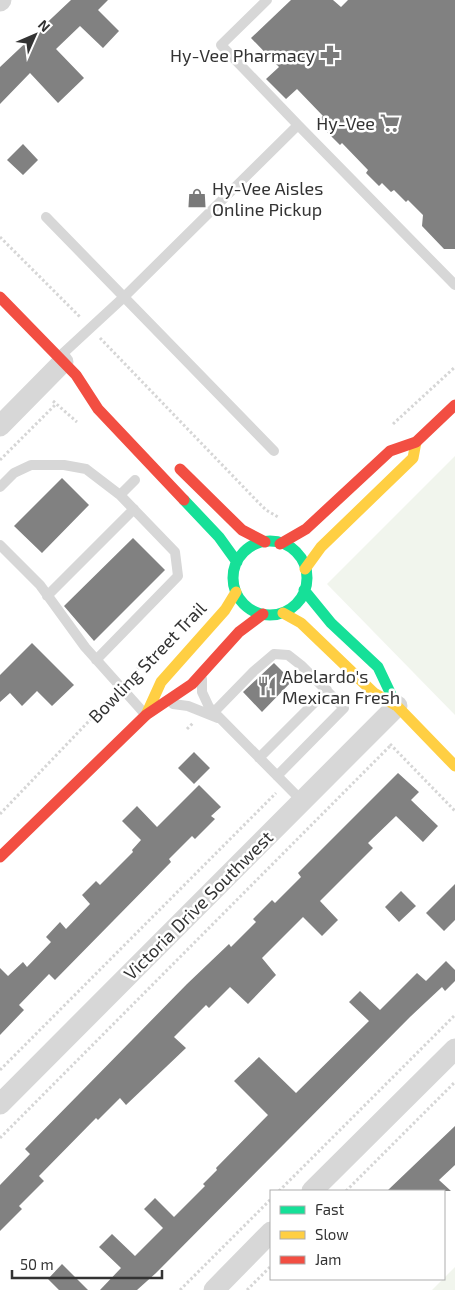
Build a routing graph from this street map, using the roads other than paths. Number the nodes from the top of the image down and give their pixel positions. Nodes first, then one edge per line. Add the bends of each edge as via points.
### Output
1 (267, 0) edge
2 (298, 125) junction
3 (46, 217) dead end
4 (454, 281) edge
5 (0, 297) edge
6 (124, 297) junction
7 (66, 365) junction
8 (100, 388) dead end
9 (455, 406) edge
10 (0, 426) edge
11 (416, 442) junction
12 (274, 451) dead end
13 (168, 457) dead end
14 (134, 480) dead end
15 (0, 487) edge
16 (120, 495) junction
17 (134, 509) junction
18 (264, 542) junction
19 (280, 544) junction
20 (0, 545) edge
21 (237, 562) junction
22 (305, 569) junction
23 (304, 590) junction
24 (236, 592) junction
25 (48, 596) junction
26 (283, 612) junction
27 (263, 614) junction
28 (96, 660) junction
29 (201, 674) junction
30 (327, 690) junction
31 (162, 704) junction
32 (397, 706) junction
33 (146, 715) junction
34 (217, 716) junction
35 (259, 758) junction
36 (455, 766) edge
37 (277, 776) junction
38 (302, 801) junction
39 (0, 858) edge
40 (455, 1049) edge
41 (0, 1104) edge
42 (313, 1190) edge
43 (270, 1233) edge
44 (214, 1290) edge

1 - 2 lane via 220,45
2 - 4 lane
2 - 6 lane
3 - 6 lane
5 - 7 main road
6 - 7 lane via 90,328
6 - 12 lane
7 - 8 main road
7 - 10 street
7 - 21 main road via 104,416 219,537
9 - 11 main road
11 - 19 main road via 390,451 306,529
11 - 22 main road via 413,458 321,547
13 - 18 main road via 242,530
14 - 16 lane
15 - 16 lane via 14,473 31,465 64,465 86,469
16 - 17 lane
17 - 25 lane
17 - 28 lane via 175,552 178,576
18 - 19 main road
18 - 21 main road via 246,550
19 - 22 main road via 294,551
20 - 25 lane
21 - 24 main road via 233,578
22 - 23 main road
23 - 26 main road via 292,607
23 - 32 main road via 331,623 378,667
24 - 27 main road via 245,605
24 - 33 main road via 225,610 161,682
25 - 28 lane
26 - 27 main road
26 - 32 main road via 302,623 374,693
27 - 29 main road via 239,632
28 - 33 lane
29 - 31 main road
29 - 34 lane via 204,699
30 - 34 lane via 288,655 274,654 254,672
30 - 35 lane
30 - 37 lane via 344,708
31 - 33 main road
31 - 34 lane via 188,706
32 - 36 main road
32 - 38 street, Victoria Drive Southwest
33 - 39 main road
34 - 35 lane
35 - 37 lane
37 - 38 lane
38 - 41 street, Victoria Drive Southwest
40 - 42 street
43 - 44 street

